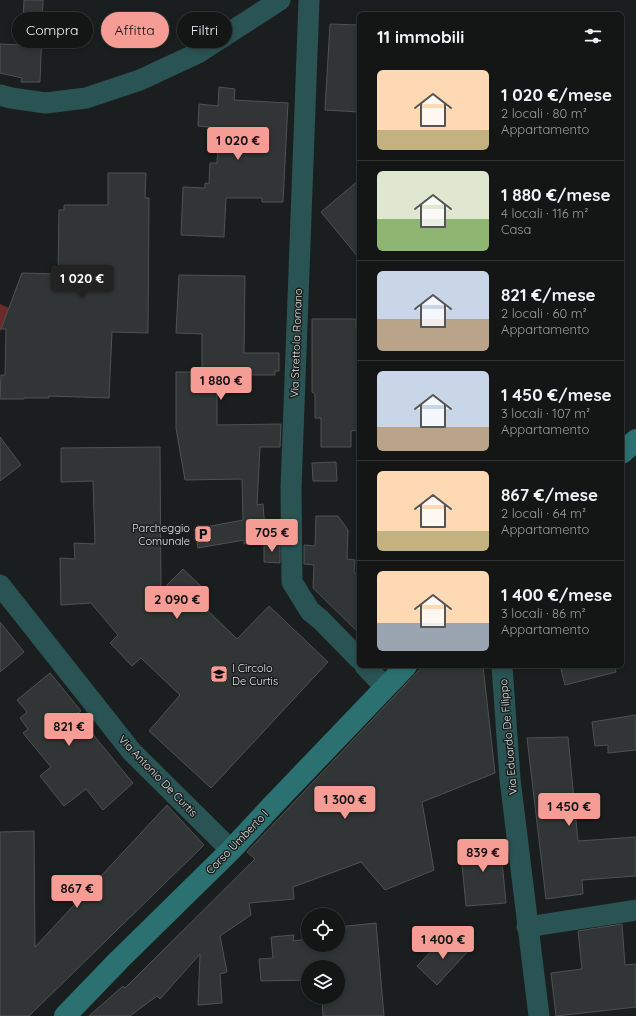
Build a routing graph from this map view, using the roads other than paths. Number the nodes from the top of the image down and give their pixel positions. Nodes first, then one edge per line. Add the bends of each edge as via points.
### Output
1 (280, 0) edge
2 (309, 0) edge
3 (0, 95) edge
4 (636, 440) edge
5 (624, 451) edge
6 (0, 585) edge
7 (357, 657) edge
8 (367, 668) edge
9 (404, 668) edge
10 (502, 668) edge
11 (385, 687) junction
12 (231, 850) junction
13 (636, 910) edge
14 (528, 926) junction
15 (65, 1016) edge
16 (539, 1016) edge

1 - 3 street via 198,53 140,80 86,98 46,103
2 - 7 street, Via Strettola Romano via 291,488 292,582 310,610
4 - 5 main road
6 - 12 street, Via Antonio De Curtis via 132,752
8 - 11 street
9 - 11 main road, Corso Umberto I
10 - 14 street, Via Eduardo De Filippo via 510,779
11 - 12 main road, Corso Umberto I
12 - 15 main road, Corso Umberto I
13 - 14 street
14 - 16 street, Via Eduardo De Filippo

